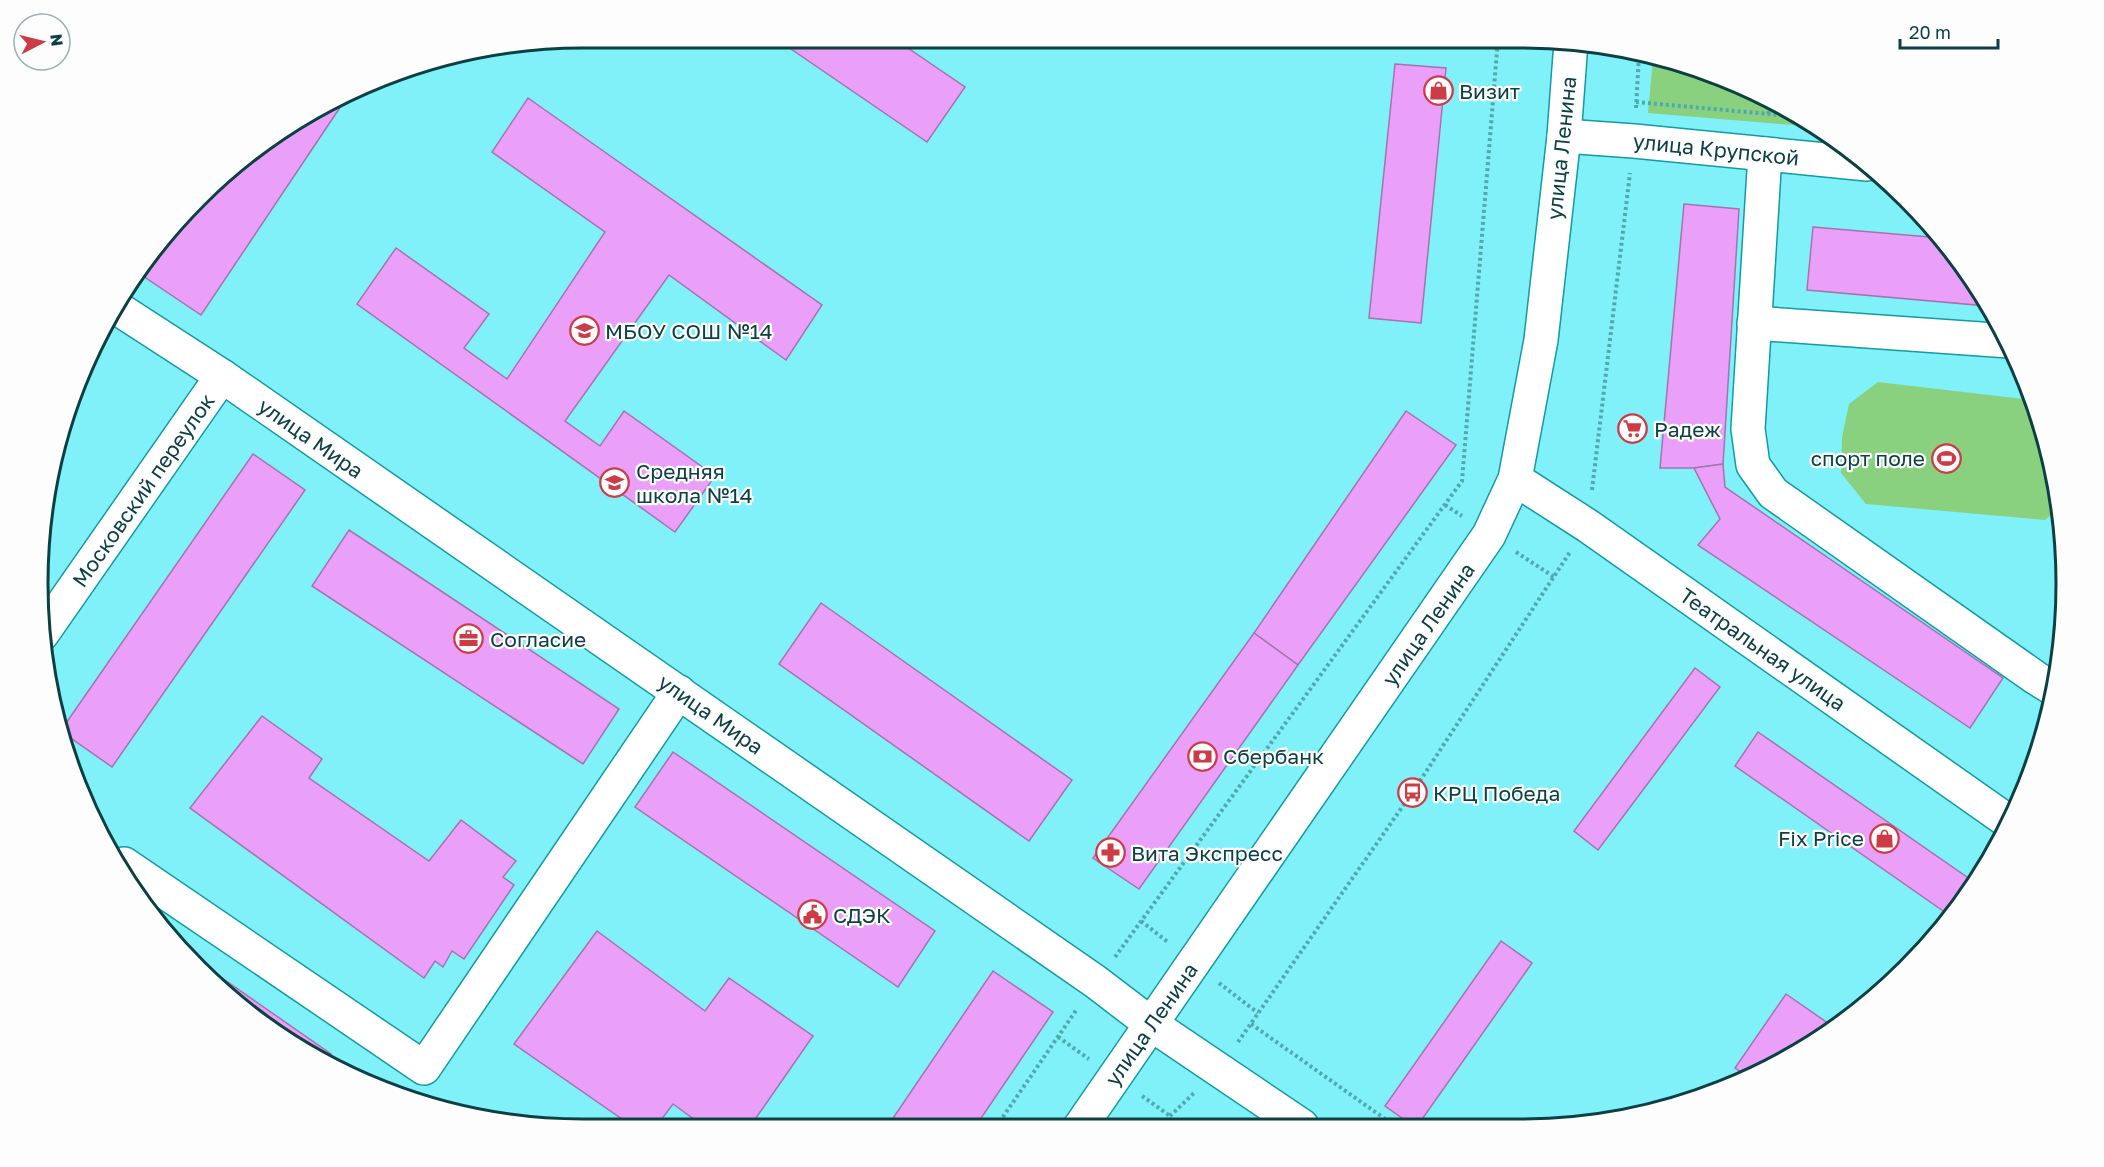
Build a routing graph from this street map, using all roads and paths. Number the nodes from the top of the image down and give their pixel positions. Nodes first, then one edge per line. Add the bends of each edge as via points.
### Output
1 (1497, 48) edge
2 (1570, 51) edge
3 (1636, 102) dead end
4 (1770, 110) edge
5 (1768, 114) junction
6 (1779, 115) edge
7 (1564, 136) junction
8 (1765, 153) junction
9 (1850, 162) edge
10 (123, 312) edge
11 (1754, 323) junction
12 (1997, 339) edge
13 (222, 376) junction
14 (1515, 479) junction
15 (50, 623) edge
16 (2047, 684) edge
17 (679, 692) junction
18 (2002, 817) edge
19 (130, 868) edge
20 (1096, 982) junction
21 (1151, 1024) junction
22 (1251, 1024) dead end
23 (1002, 1119) edge
24 (1085, 1119) edge
25 (1292, 1119) edge
26 (1386, 1119) edge

1 - 20 path via 1462,481
2 - 7 street, улица Ленина
3 - 5 path
4 - 5 path
5 - 6 path
7 - 8 street, улица Крупской
7 - 14 street, улица Ленина via 1541,340
8 - 9 street, улица Крупской
8 - 11 street
10 - 13 street, улица Мира
11 - 12 street
11 - 16 street via 1748,429 1753,465 1773,493
13 - 15 street, Московский переулок
13 - 17 street, улица Мира
14 - 18 street, Театральная улица via 1588,526
14 - 21 street, улица Ленина via 1489,535
17 - 19 street via 424,1068
17 - 20 street, улица Мира
20 - 21 street, улица Мира
20 - 23 path
21 - 24 street, улица Ленина
21 - 25 street, улица Мира
22 - 26 path

